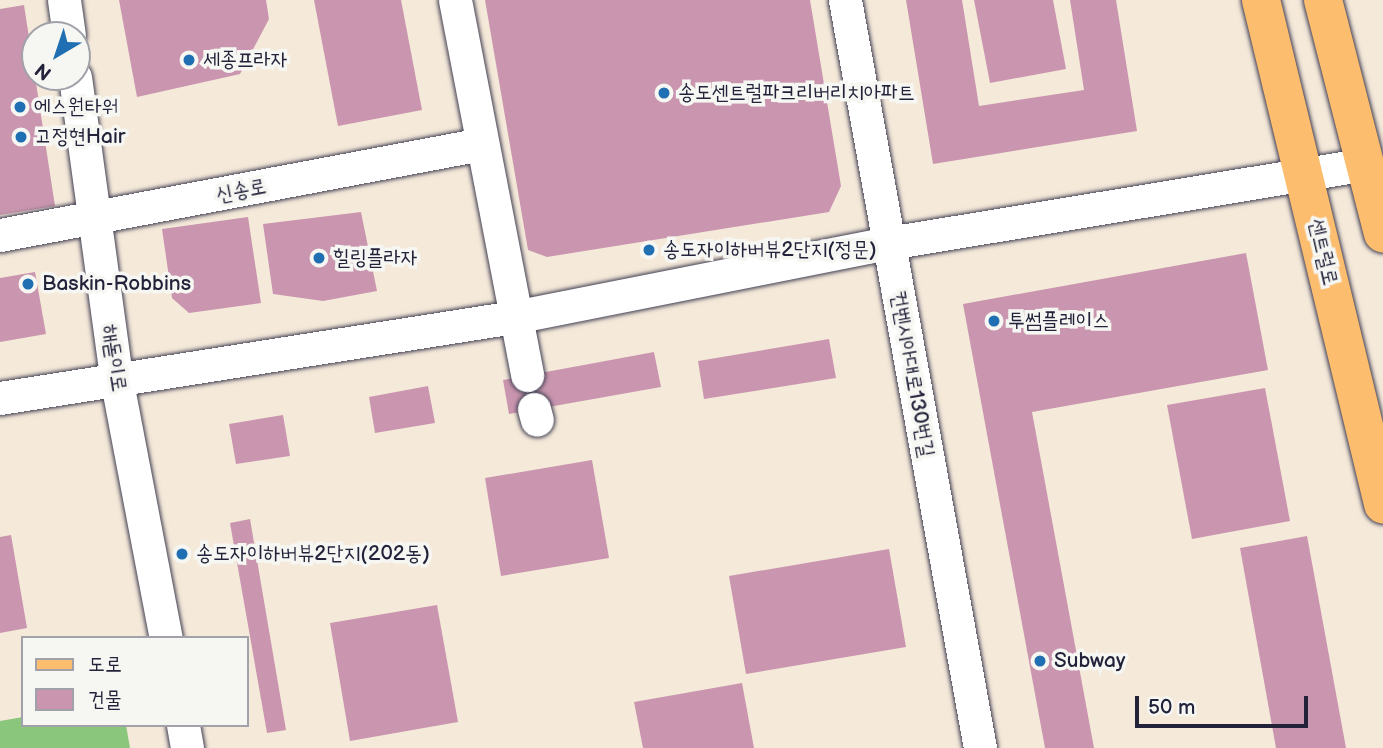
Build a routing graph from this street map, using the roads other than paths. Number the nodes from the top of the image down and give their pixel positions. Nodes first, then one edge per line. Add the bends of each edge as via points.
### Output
1 (64, 0) edge
2 (454, 0) edge
3 (845, 0) edge
4 (1261, 0) edge
5 (1323, 0) edge
6 (67, 21) edge
7 (77, 91) edge
8 (481, 144) junction
9 (1367, 164) junction
10 (1305, 174) junction
11 (95, 220) junction
12 (1383, 233) edge
13 (0, 235) edge
14 (889, 243) junction
15 (514, 317) junction
16 (527, 375) dead end
17 (116, 377) junction
18 (0, 398) edge
19 (1383, 504) edge
20 (166, 636) edge
21 (183, 727) edge
22 (187, 748) edge
23 (980, 748) edge

1 - 6 street
2 - 8 street
3 - 14 street, 컨벤시아대로130번길
4 - 10 main road, 센트럴로
5 - 9 main road
7 - 11 street, 해돋이로
8 - 11 street, 신송로
8 - 15 street
9 - 10 street
9 - 12 main road
10 - 14 street
10 - 19 main road, 센트럴로
11 - 13 street, 신송로
11 - 17 street, 해돋이로
14 - 15 street
14 - 23 street, 컨벤시아대로130번길
15 - 16 street
15 - 17 street
17 - 18 street
17 - 20 street, 해돋이로
21 - 22 street

